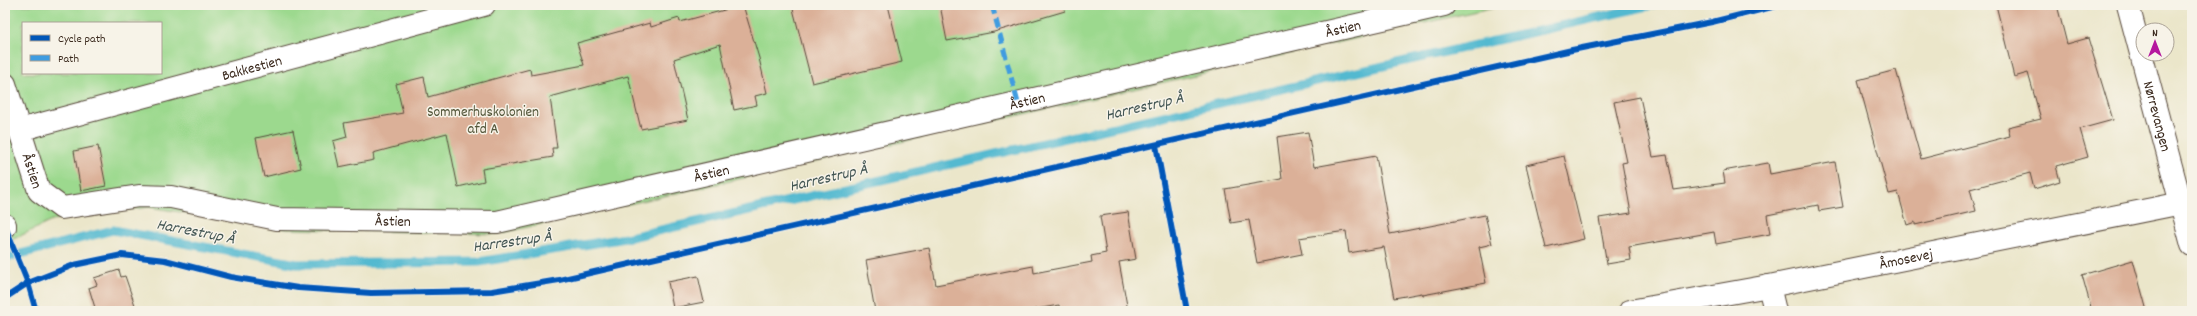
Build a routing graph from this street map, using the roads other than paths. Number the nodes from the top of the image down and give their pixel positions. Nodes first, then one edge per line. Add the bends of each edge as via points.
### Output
1 (484, 5) edge
2 (1444, 5) edge
3 (2128, 5) edge
4 (5, 84) edge
5 (13, 118) edge
6 (2186, 202) edge
7 (2192, 245) edge
8 (1769, 286) junction
9 (1630, 311) edge
10 (1775, 311) edge

1 - 5 street, Bakkestien
2 - 5 street, Åstien via 497,222 277,219 171,197 138,196 62,208 39,191
3 - 6 street, Nørrevangen
4 - 5 street, Åstien
6 - 7 street, Nørrevangen
6 - 8 street, Åmosevej
8 - 9 street, Åmosevej
8 - 10 street

